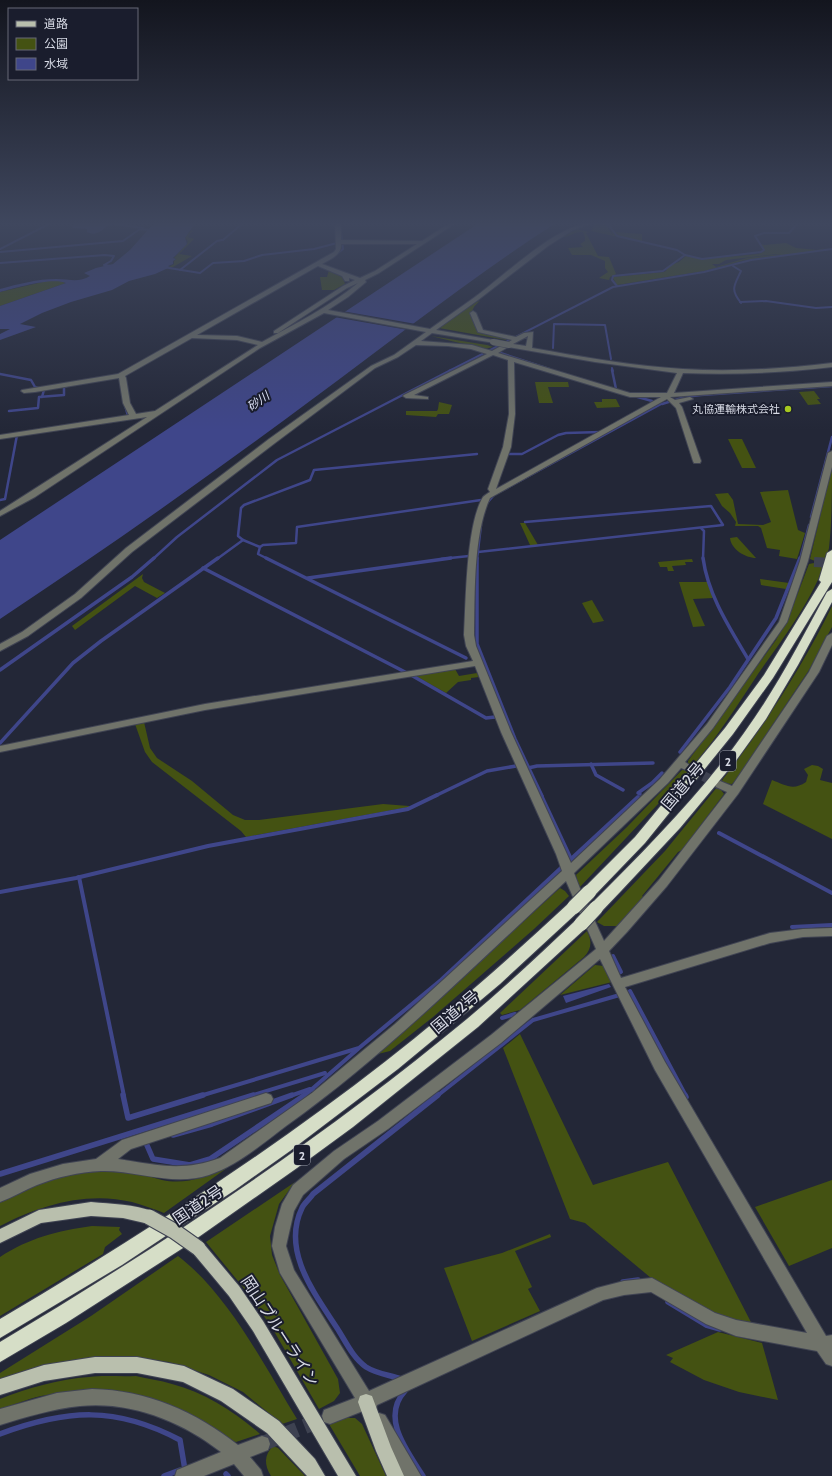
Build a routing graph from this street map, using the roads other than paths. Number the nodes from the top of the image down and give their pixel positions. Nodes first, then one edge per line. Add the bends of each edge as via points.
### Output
1 (270, 292) edge
2 (336, 292) edge
3 (351, 292) edge
4 (485, 292) edge
5 (323, 311) junction
6 (473, 312) dead end
7 (430, 331) junction
8 (194, 336) junction
9 (515, 338) junction
10 (415, 343) junction
11 (261, 345) junction
12 (529, 349) junction
13 (491, 352) junction
14 (512, 359) junction
15 (832, 365) edge
16 (682, 371) junction
17 (120, 376) junction
18 (832, 384) edge
19 (832, 389) edge
20 (24, 391) dead end
21 (631, 394) junction
22 (426, 398) dead end
23 (671, 399) junction
24 (656, 403) junction
25 (161, 412) junction
26 (134, 416) junction
27 (0, 437) edge
28 (831, 459) edge
29 (697, 461) dead end
30 (494, 492) junction
31 (0, 514) edge
32 (832, 553) edge
33 (832, 573) edge
34 (832, 592) edge
35 (819, 597) junction
36 (832, 636) edge
37 (0, 648) edge
38 (478, 663) junction
39 (0, 749) edge
40 (679, 763) junction
41 (691, 769) tunnel mouth
42 (720, 784) tunnel mouth
43 (734, 791) junction
44 (568, 871) junction
45 (832, 932) edge
46 (601, 951) junction
47 (621, 990) junction
48 (266, 1099) dead end
49 (99, 1165) junction
50 (0, 1195) edge
51 (0, 1236) edge
52 (0, 1329) edge
53 (828, 1347) edge
54 (0, 1353) edge
55 (0, 1387) edge
56 (366, 1402) junction
57 (330, 1416) tunnel mouth
58 (0, 1417) edge
59 (262, 1444) tunnel mouth
60 (236, 1454) junction
61 (183, 1476) edge
62 (255, 1476) edge
63 (317, 1476) edge
64 (348, 1476) edge
65 (396, 1476) edge
66 (413, 1476) edge

1 - 8 street
2 - 11 street
3 - 5 street
4 - 7 street
5 - 7 street
5 - 11 street
6 - 9 street via 480,331
7 - 10 street
7 - 12 street, bridge
8 - 11 street via 239,337
8 - 17 street
9 - 12 street via 531,333
9 - 13 street
10 - 13 street via 462,345
10 - 37 street via 373,367 303,418 129,550 78,596 25,634
11 - 25 street
12 - 16 street via 616,364
13 - 14 street
13 - 22 street via 406,396
14 - 21 street
14 - 30 street via 512,414 507,447 492,489
15 - 16 street via 750,372
16 - 23 street
17 - 20 street
17 - 26 street via 123,378 126,401 131,415
18 - 23 street via 690,394
19 - 23 street
21 - 23 street
21 - 24 street
23 - 24 street
23 - 29 street via 679,406
24 - 30 street
25 - 26 street
25 - 31 street
26 - 27 street
28 - 40 street via 809,562 783,622 714,720
30 - 38 street via 487,497 479,513 474,553 469,636
32 - 35 highway
33 - 35 highway, 国道2号 / 2
34 - 54 highway, 国道2号 / 2, bridge via 785,679 748,736 706,790 661,841 581,924 458,1035 283,1169 196,1230
35 - 52 highway, 国道2号 / 2, bridge via 769,676 729,731 640,840 517,960 444,1023 308,1128 181,1216
36 - 43 street via 810,678
38 - 39 street via 205,707
38 - 44 street
40 - 41 street
40 - 44 street via 624,820
42 - 43 street
43 - 46 street via 663,883
44 - 46 street
44 - 49 street via 453,980 318,1097 225,1162 187,1173
45 - 47 street via 770,938
46 - 47 street
46 - 56 street via 496,1039 383,1125 339,1155 298,1190 287,1209 280,1246 287,1273
47 - 53 street via 660,1066
48 - 49 street via 127,1144
49 - 50 street via 63,1170
51 - 64 main road, 岡山ブルーライン, bridge via 39,1217 91,1209 123,1211 149,1217 174,1231 198,1248 234,1291 258,1326
53 - 56 street via 736,1328 711,1319 652,1285 645,1285 602,1293
55 - 63 main road via 44,1373 94,1365 137,1365 184,1374 227,1395 273,1427
56 - 57 street
56 - 65 main road
56 - 66 street
58 - 60 street via 44,1404 92,1397 131,1401 169,1412 208,1432
59 - 60 street
60 - 61 street
60 - 62 street

